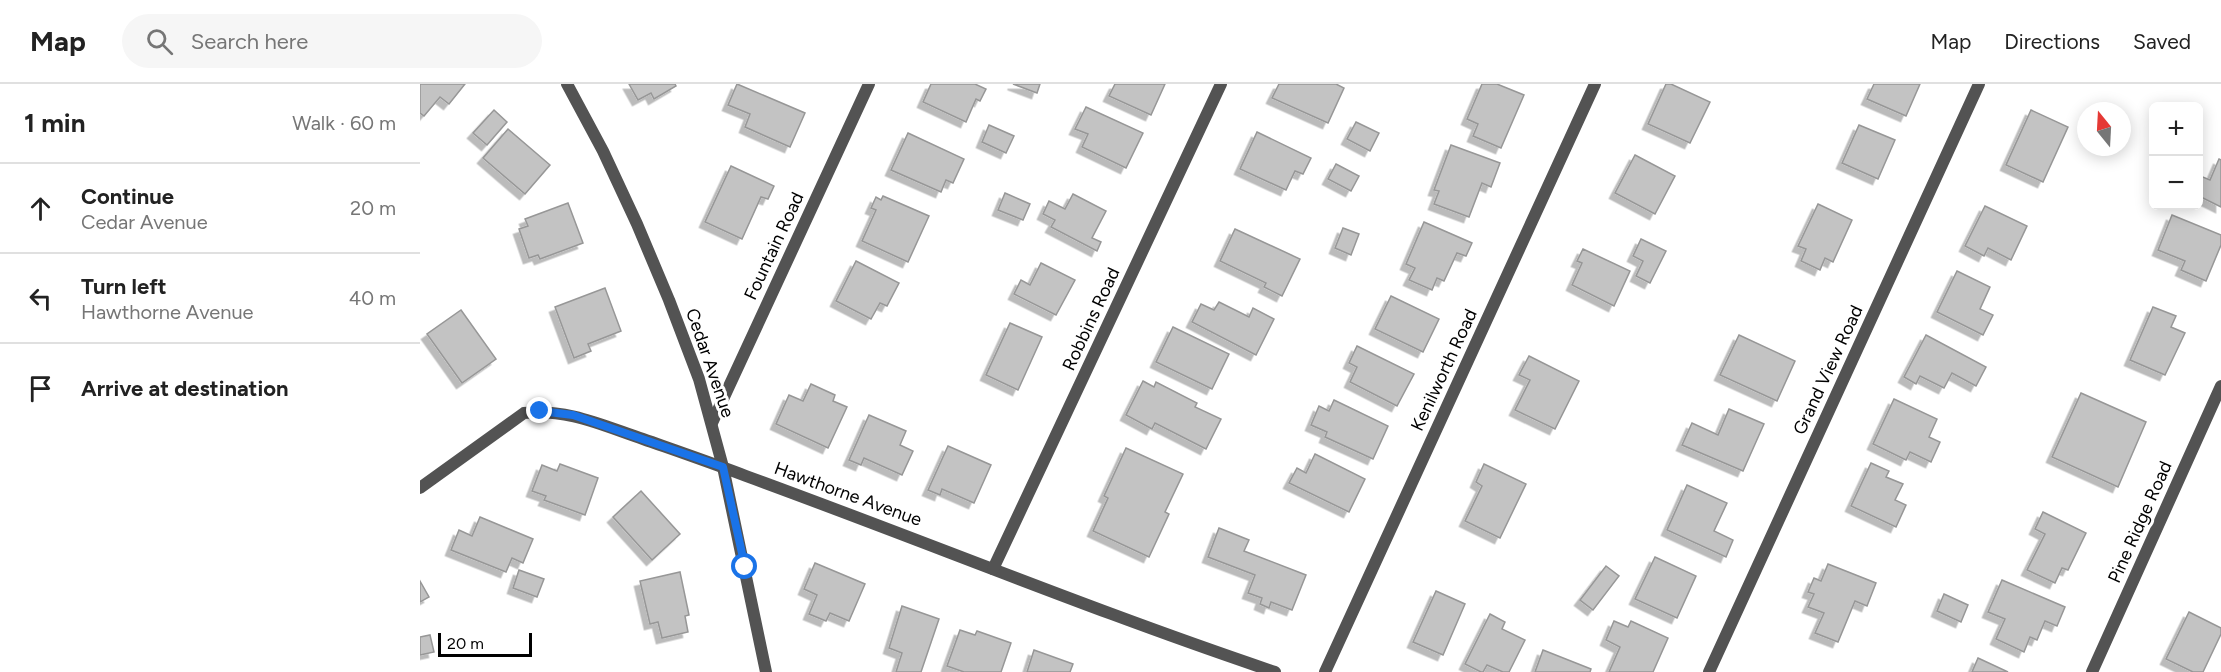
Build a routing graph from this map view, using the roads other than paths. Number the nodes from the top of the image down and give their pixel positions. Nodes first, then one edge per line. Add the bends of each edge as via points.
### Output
1 (567, 84) edge
2 (869, 84) edge
3 (1221, 84) edge
4 (1595, 84) edge
5 (1979, 84) edge
6 (2221, 386) edge
7 (712, 423) junction
8 (723, 467) junction
9 (420, 488) edge
10 (993, 569) junction
11 (766, 672) edge
12 (1275, 672) edge
13 (1325, 672) edge
14 (1709, 672) edge
15 (2092, 672) edge

1 - 7 street, Cedar Avenue via 603,151 669,300
2 - 7 street, Fountain Road
3 - 10 street, Robbins Road
4 - 13 street, Kenilworth Road
5 - 14 street, Grand View Road
6 - 15 street, Pine Ridge Road
7 - 8 street, Cedar Avenue
8 - 9 street, Hawthorne Avenue via 573,415 540,411 524,413
8 - 10 street, Hawthorne Avenue
8 - 11 street, Cedar Avenue
10 - 12 street, Hawthorne Avenue

